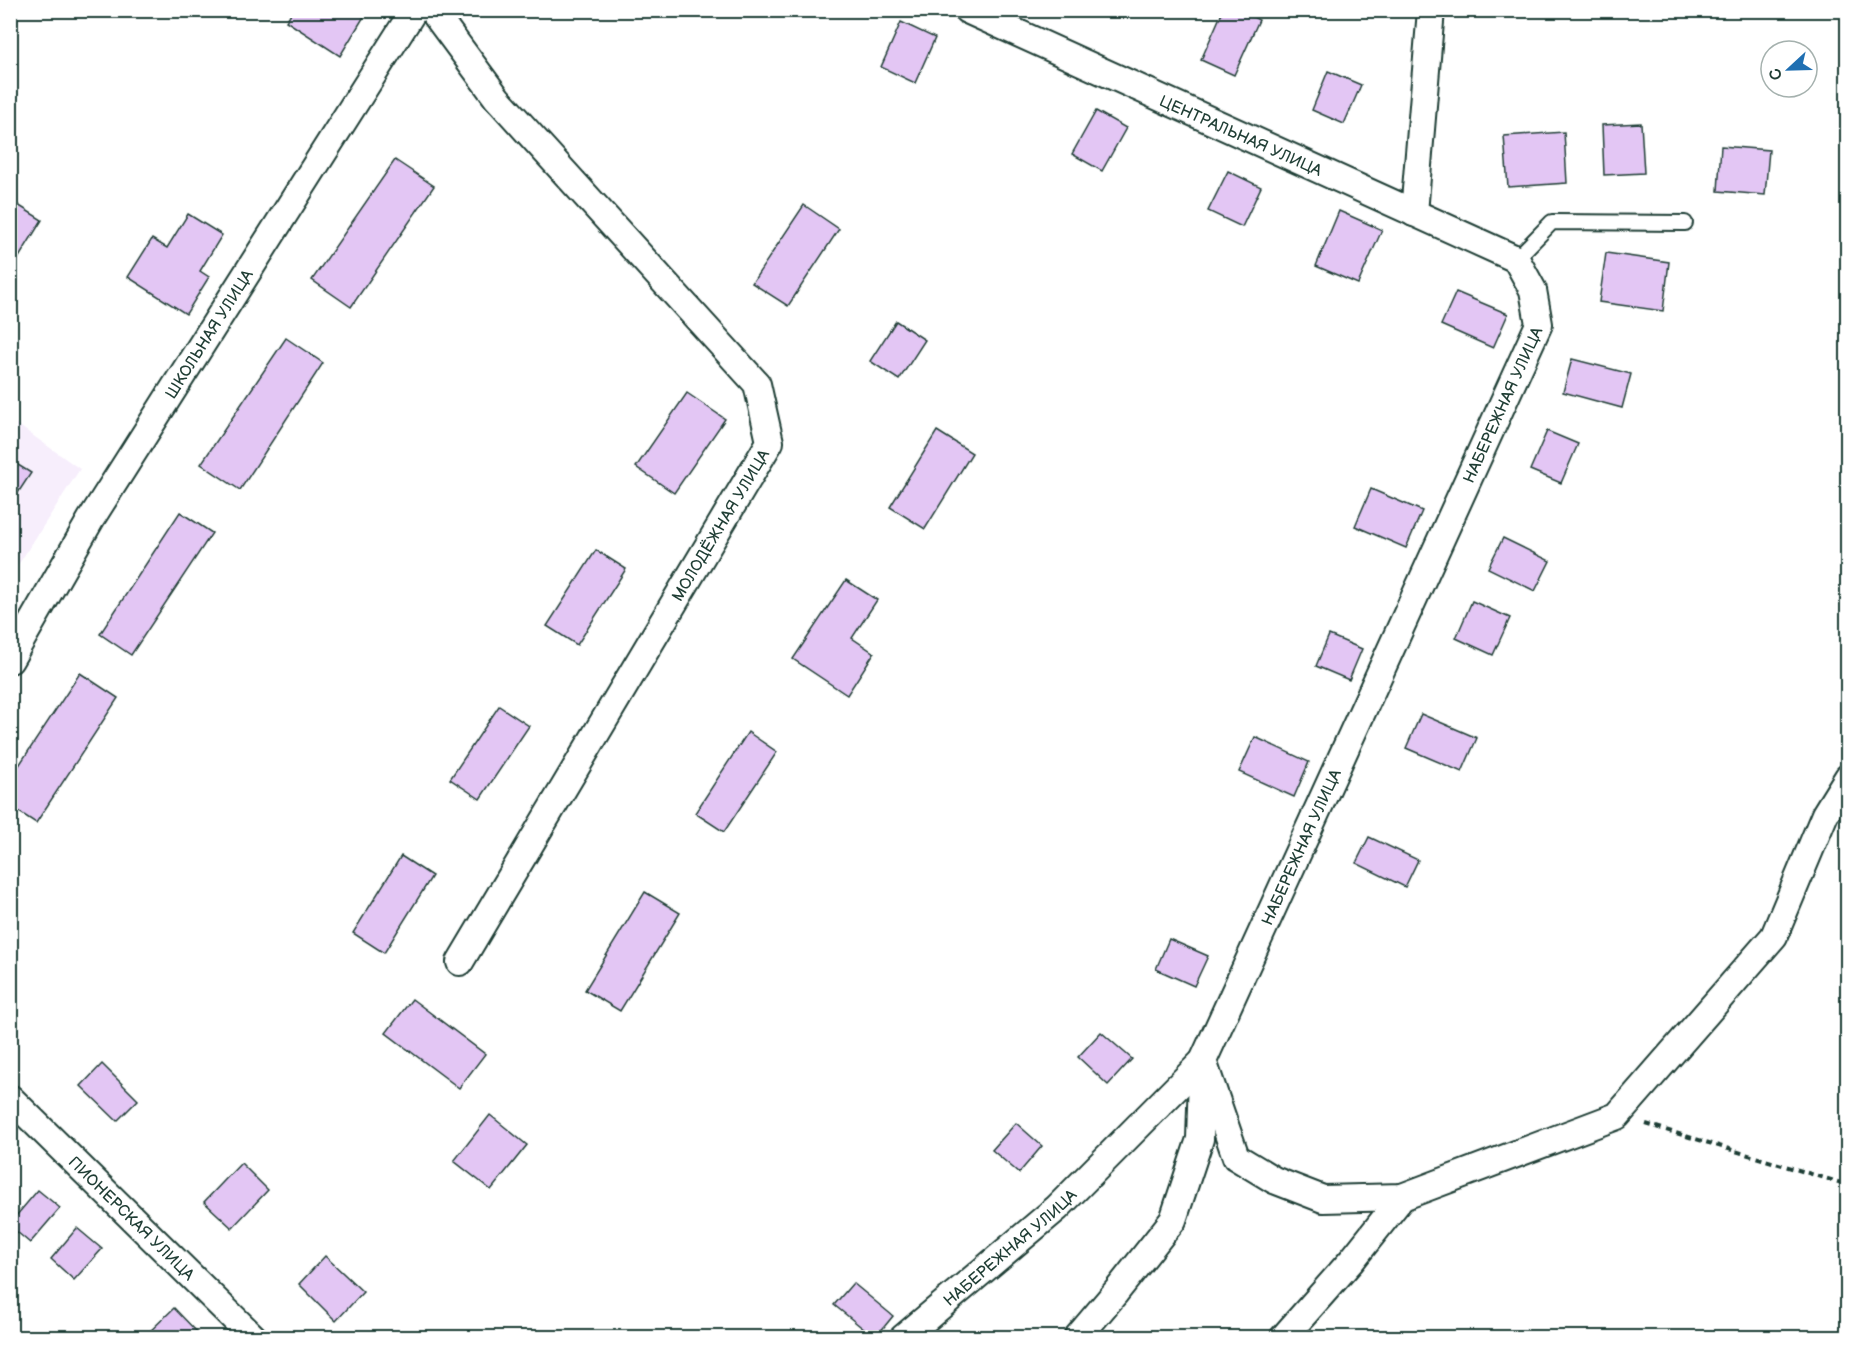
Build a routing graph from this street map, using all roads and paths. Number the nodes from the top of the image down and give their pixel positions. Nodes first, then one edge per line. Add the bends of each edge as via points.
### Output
1 (414, 10) edge
2 (432, 10) edge
3 (967, 10) edge
4 (1431, 10) edge
5 (1414, 213) junction
6 (1685, 223) dead end
7 (1516, 260) junction
8 (10, 660) edge
9 (1848, 777) edge
10 (460, 962) dead end
11 (1203, 1061) junction
12 (10, 1098) edge
13 (1617, 1116) junction
14 (1848, 1185) edge
15 (1402, 1197) junction
16 (254, 1338) edge
17 (903, 1338) edge
18 (1077, 1338) edge
19 (1283, 1338) edge

1 - 8 street, ШКОЛЬНАЯ УЛИЦА via 91,519
2 - 10 street, МОЛОДЁЖНАЯ УЛИЦА via 497,98 757,384 770,442
3 - 5 street, ЦЕНТРАЛЬНАЯ УЛИЦА
4 - 5 street
5 - 7 street, ЦЕНТРАЛЬНАЯ УЛИЦА
6 - 7 lane via 1552,222
7 - 11 street, НАБЕРЕЖНАЯ УЛИЦА via 1533,290 1539,324
9 - 13 street via 1825,814 1774,936
11 - 15 street via 1236,1157 1274,1180 1323,1198
11 - 17 street, НАБЕРЕЖНАЯ УЛИЦА via 1057,1208
11 - 18 street via 1200,1139 1173,1220
12 - 16 street, ПИОНЕРСКАЯ УЛИЦА
13 - 14 path
13 - 15 street
15 - 19 street via 1353,1260

